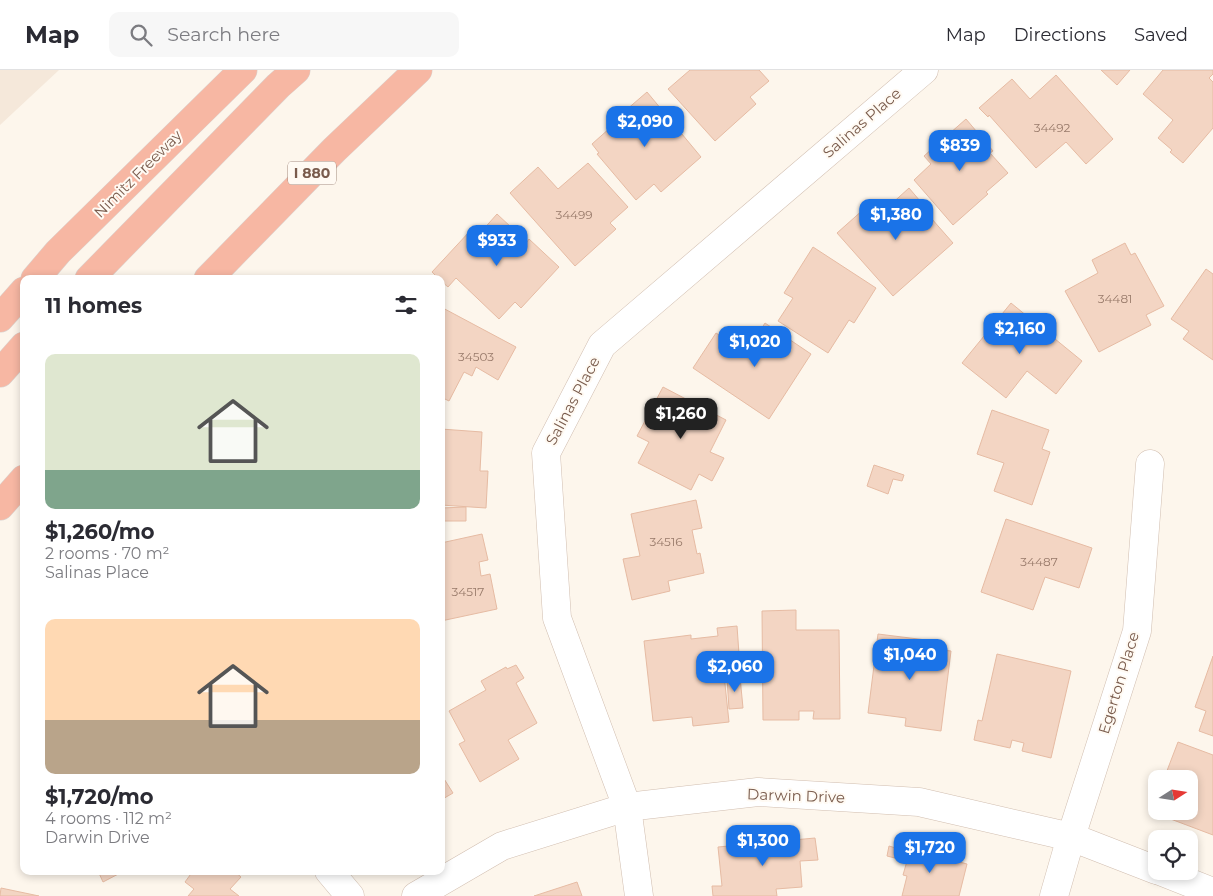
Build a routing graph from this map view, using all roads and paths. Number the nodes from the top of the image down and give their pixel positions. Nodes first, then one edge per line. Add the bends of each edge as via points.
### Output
1 (243, 70) edge
2 (296, 70) edge
3 (418, 70) edge
4 (924, 70) edge
5 (39, 275) edge
6 (93, 275) edge
7 (212, 275) edge
8 (20, 296) edge
9 (0, 318) edge
10 (20, 350) edge
11 (0, 373) edge
12 (1150, 464) dead end
13 (20, 484) edge
14 (0, 506) edge
15 (627, 807) junction
16 (1071, 837) junction
17 (1148, 867) edge
18 (332, 875) edge
19 (1183, 880) edge
20 (1213, 892) edge
21 (350, 896) edge
22 (416, 896) edge
23 (639, 896) edge
24 (1054, 896) edge

1 - 5 highway, Nimitz Freeway
2 - 6 highway
3 - 7 highway, I 880 via 334,150
4 - 15 street, Salinas Place via 602,345 546,453 557,618
8 - 9 highway
10 - 11 highway
12 - 16 street, Egerton Place via 1137,631
13 - 14 highway
15 - 16 street, Darwin Drive via 758,792 919,802
15 - 22 street, Darwin Drive via 502,846
15 - 23 street, Salinas Place
16 - 17 street, Darwin Drive
16 - 24 street, Egerton Place
18 - 21 street
19 - 20 street

